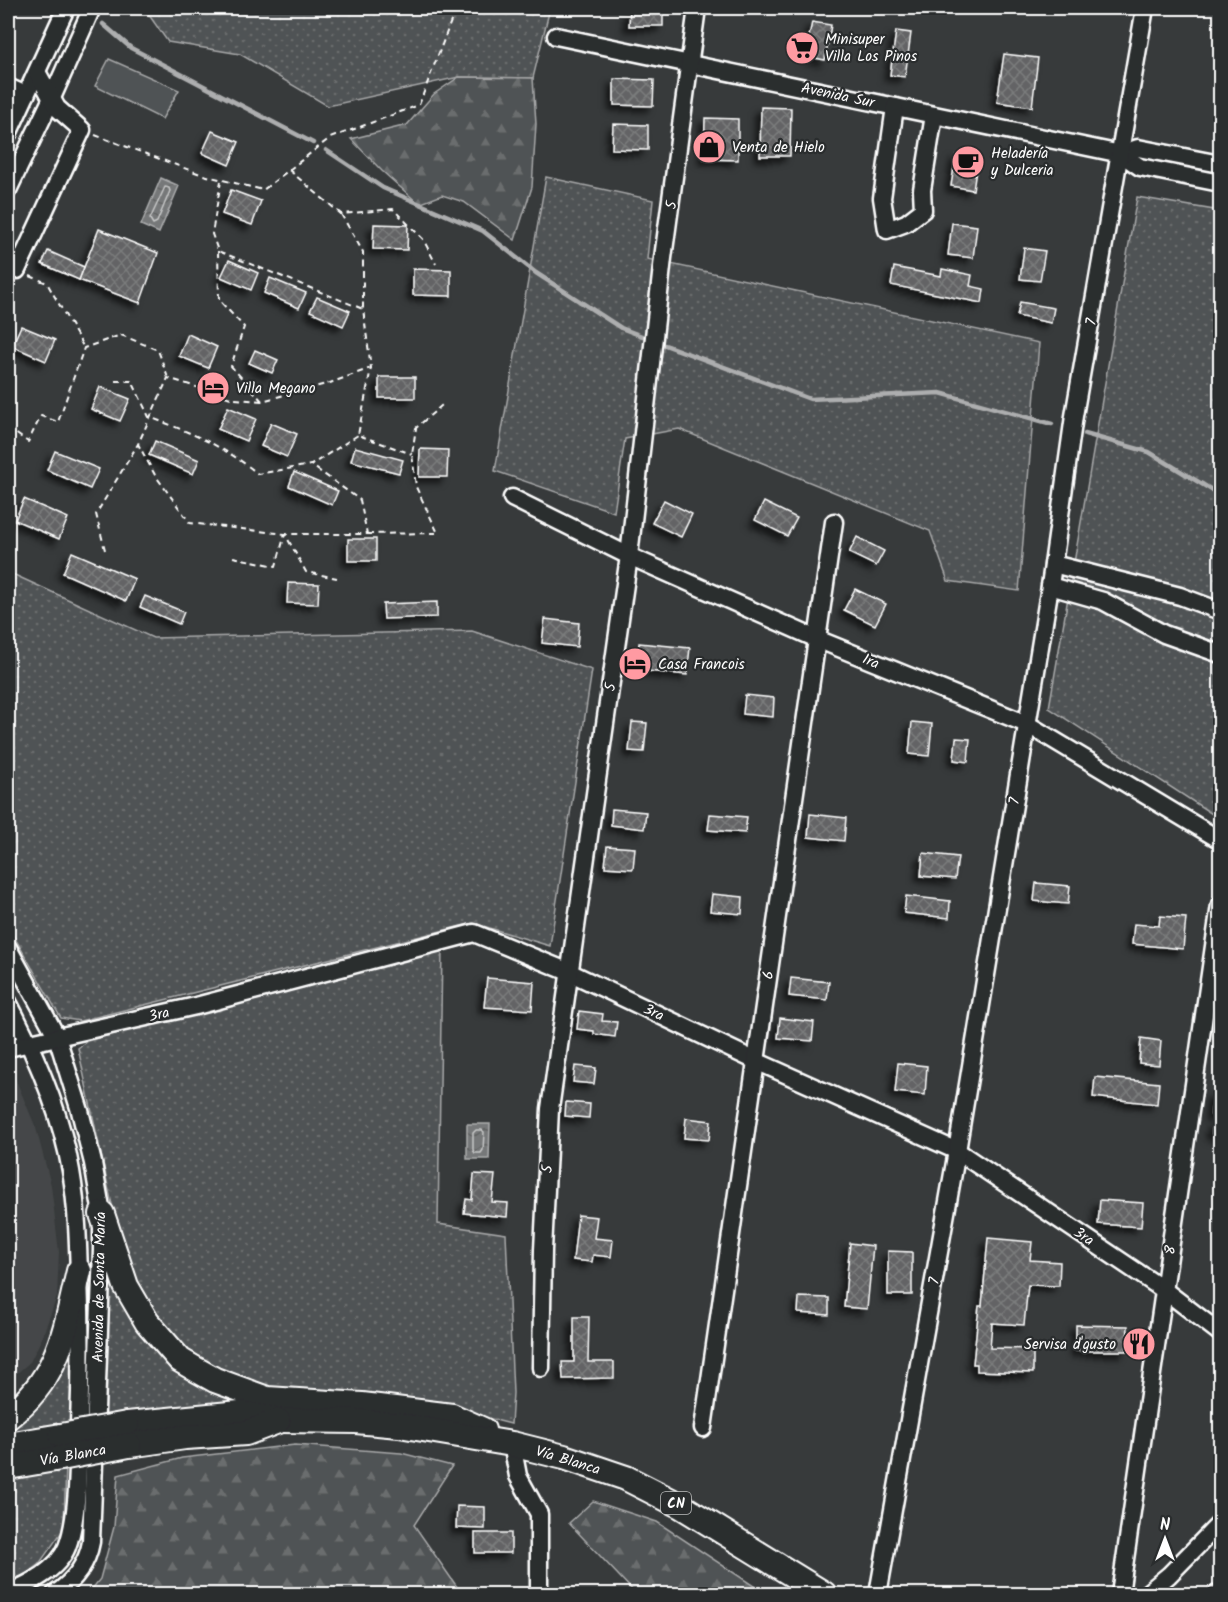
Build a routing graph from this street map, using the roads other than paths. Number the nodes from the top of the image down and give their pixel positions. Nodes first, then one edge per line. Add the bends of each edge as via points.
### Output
1 (66, 8) edge
2 (92, 8) edge
3 (697, 8) edge
4 (1145, 8) edge
5 (556, 36) dead end
6 (690, 64) junction
7 (37, 72) junction
8 (8, 87) edge
9 (26, 95) junction
10 (51, 100) junction
11 (895, 107) junction
12 (934, 115) junction
13 (8, 134) edge
14 (1121, 154) junction
15 (1221, 164) edge
16 (1221, 183) edge
17 (8, 190) edge
18 (12, 269) edge
19 (512, 498) dead end
20 (834, 522) dead end
21 (628, 556) junction
22 (1053, 564) junction
23 (1050, 586) junction
24 (1221, 611) edge
25 (817, 639) junction
26 (1221, 654) edge
27 (1027, 724) junction
28 (1221, 840) edge
29 (1221, 905) edge
30 (8, 948) edge
31 (569, 972) junction
32 (8, 1002) edge
33 (57, 1037) junction
34 (30, 1042) junction
35 (8, 1048) edge
36 (756, 1060) junction
37 (957, 1151) junction
38 (102, 1214) junction
39 (79, 1271) junction
40 (1164, 1290) junction
41 (1221, 1333) edge
42 (542, 1368) dead end
43 (8, 1417) edge
44 (703, 1428) dead end
45 (512, 1444) junction
46 (8, 1445) edge
47 (61, 1447) junction
48 (8, 1467) edge
49 (1221, 1523) edge
50 (8, 1593) edge
51 (55, 1594) edge
52 (539, 1594) edge
53 (824, 1594) edge
54 (878, 1594) edge
55 (1120, 1594) edge
56 (1146, 1594) edge

1 - 7 street
2 - 10 street
3 - 6 street, 5
4 - 14 street, 7
5 - 6 street, Avenida Sur
6 - 11 street, Avenida Sur
6 - 21 street, 5
7 - 9 street
7 - 10 street
8 - 9 street
9 - 13 street
10 - 17 street
10 - 18 street via 82,130
11 - 12 street, Avenida Sur
11 - 12 street via 882,198 887,230 906,223 923,210 922,190
12 - 14 street, Avenida Sur
14 - 15 street, Avenida Sur via 1138,148
14 - 16 street, Avenida Sur via 1140,168
14 - 22 street, 7 via 1074,416
19 - 21 street, 1ra
20 - 25 street, 6
21 - 25 street, 1ra
21 - 31 street, 5
22 - 23 street, 7
22 - 24 street via 1180,596
23 - 26 street via 1103,602 1164,634
23 - 27 street, 7
25 - 27 street, 1ra
25 - 36 street, 6
27 - 28 street, 1ra
27 - 37 street, 7
29 - 40 street, 8
30 - 33 street, Avenida de Santa María
31 - 33 street, 3ra via 474,933 196,1006
31 - 36 street, 3ra
31 - 42 street, 5 via 550,1109
32 - 34 street, Avenida de Santa María
33 - 34 street, 3ra
33 - 38 street, Avenida de Santa María via 80,1111
34 - 35 street, 3ra
34 - 39 street, Avenida de Santa María via 60,1124 71,1170
36 - 37 street, 3ra
36 - 44 street, 6
37 - 40 street, 3ra
37 - 54 street, 7
38 - 45 highway via 126,1286 147,1322 180,1360 197,1370 267,1399 452,1416
38 - 51 street, Avenida de Santa María via 91,1542 83,1567
39 - 43 highway via 62,1344 52,1366 40,1385
39 - 50 street, Avenida de Santa María via 82,1355 77,1483 70,1536 67,1549 42,1576
40 - 41 street, 3ra
40 - 55 street, 8
45 - 47 highway, Vía Blanca / CN, bridge via 399,1425 281,1420 246,1432 185,1437 128,1435
45 - 52 street via 518,1476 539,1514
45 - 53 highway, Vía Blanca / CN via 626,1478 681,1506
46 - 47 highway, Vía Blanca / CN
47 - 48 highway, Vía Blanca / CN
49 - 56 street

